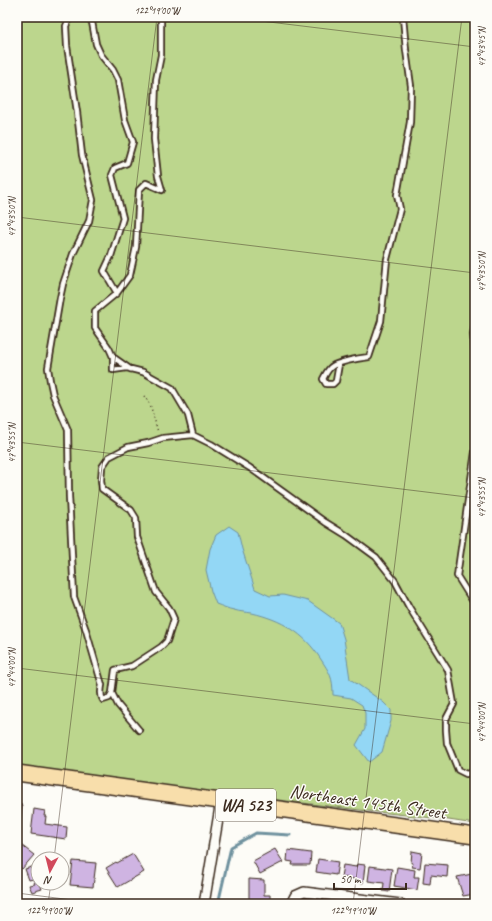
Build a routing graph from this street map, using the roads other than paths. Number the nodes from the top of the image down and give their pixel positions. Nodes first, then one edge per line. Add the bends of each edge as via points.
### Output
1 (70, 17) edge
2 (87, 17) edge
3 (161, 17) edge
4 (403, 17) edge
5 (117, 293) junction
6 (475, 324) edge
7 (475, 351) edge
8 (113, 357) junction
9 (339, 364) junction
10 (130, 369) junction
11 (192, 435) junction
12 (475, 452) edge
13 (475, 600) edge
14 (112, 693) junction
15 (139, 730) dead end
16 (475, 772) edge
17 (17, 773) edge
18 (221, 801) junction
19 (475, 836) edge
20 (293, 900) edge
21 (204, 904) edge
22 (400, 904) edge

1 - 14 lane via 66,26 67,46 82,155 93,200 89,221 73,254 63,284 48,368 54,395 68,430 74,597 102,685 102,698 109,698
2 - 5 lane via 92,22 101,55 118,80 125,120 133,142 127,163 115,168 112,175 123,218 104,271
3 - 5 lane via 161,55 156,80 154,139 162,190 146,183 139,190 136,247 130,275
4 - 9 lane via 411,86 410,122 397,195 400,209 387,259 381,321 369,357
5 - 8 lane via 95,311 95,328
6 - 7 lane
8 - 10 lane
8 - 10 lane via 113,370
9 - 9 lane via 331,367 323,379 326,384 333,384 336,381
10 - 11 lane via 143,372 172,388 188,415
11 - 14 lane via 128,447 109,457 102,467 102,489 131,510 136,518 137,537 156,592 174,619 167,641 132,666 115,670
11 - 16 lane via 250,468 376,557 395,581 448,670 454,704 446,719 447,743 458,770 466,774
12 - 13 lane via 457,576 472,600
14 - 15 lane via 118,705
17 - 18 main road, Northeast 145th Street / WA 523
18 - 19 main road, Northeast 145th Street / WA 523
18 - 21 street
20 - 22 street via 304,892

